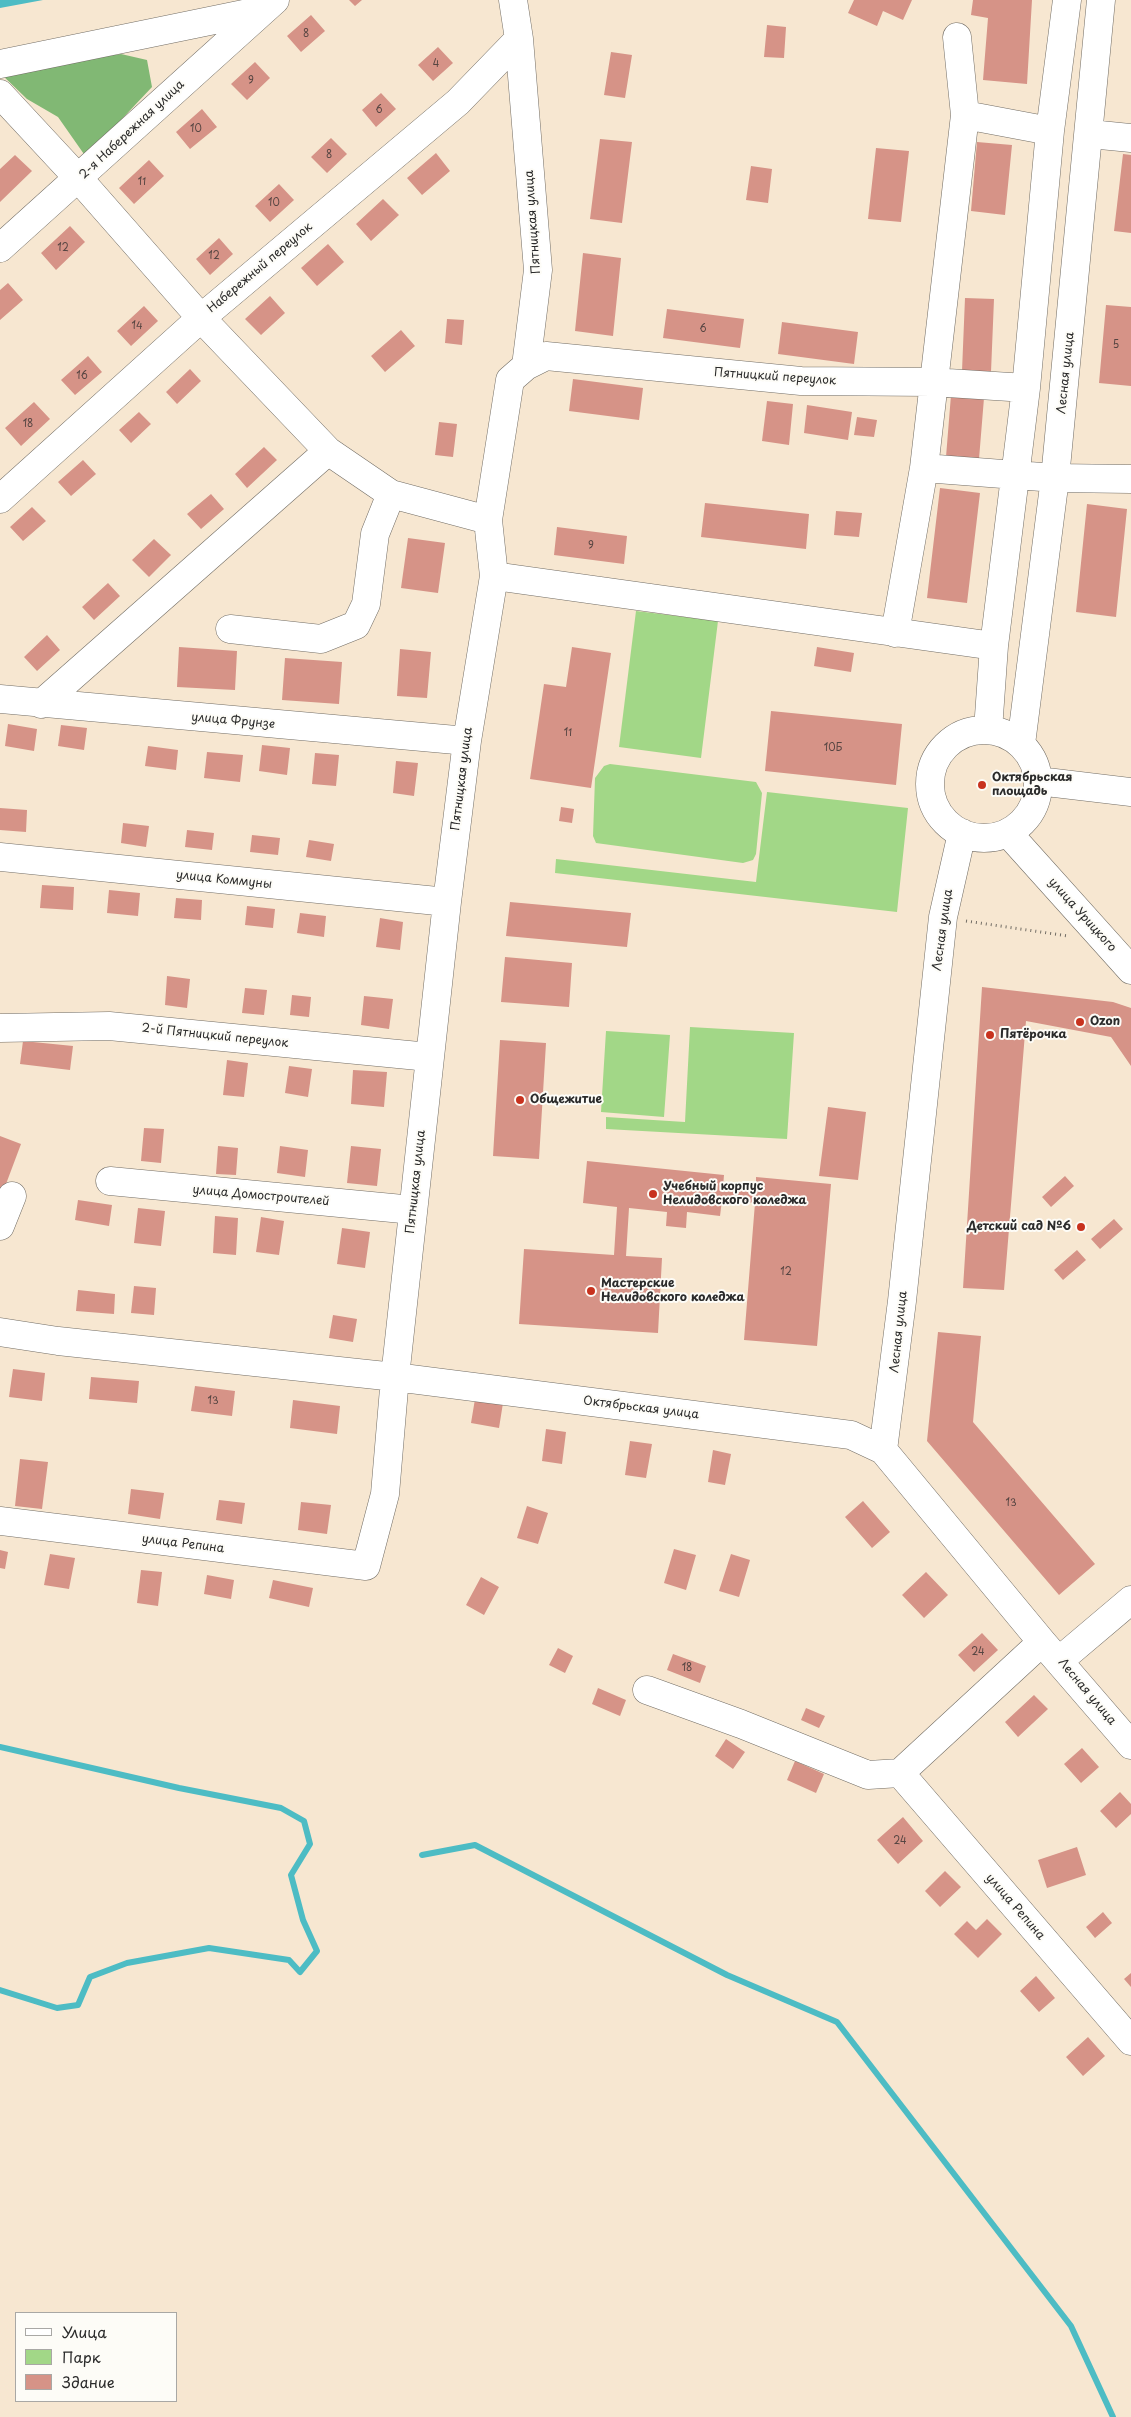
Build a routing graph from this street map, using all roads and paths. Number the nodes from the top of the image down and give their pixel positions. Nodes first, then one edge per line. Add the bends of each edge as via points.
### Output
1 (513, 0) edge
2 (1067, 0) edge
3 (1101, 0) edge
4 (269, 5) edge
5 (957, 37) dead end
6 (520, 39) junction
7 (0, 64) edge
8 (0, 94) edge
9 (965, 114) junction
10 (1050, 131) junction
11 (1090, 134) junction
12 (1131, 138) edge
13 (79, 179) junction
14 (0, 248) edge
15 (200, 318) junction
16 (526, 366) junction
17 (932, 382) junction
18 (1026, 388) junction
19 (328, 451) junction
20 (924, 468) junction
21 (1015, 475) junction
22 (1056, 478) junction
23 (1131, 479) edge
24 (391, 494) junction
25 (0, 499) edge
26 (488, 520) junction
27 (494, 576) junction
28 (230, 629) dead end
29 (895, 633) junction
30 (994, 646) junction
31 (0, 699) edge
32 (41, 704) junction
33 (988, 730) junction
34 (467, 741) junction
35 (1021, 744) junction
36 (1038, 781) junction
37 (1131, 792) edge
38 (962, 833) junction
39 (1008, 833) junction
40 (0, 857) edge
41 (447, 902) junction
42 (943, 917) junction
43 (1106, 942) junction
44 (1131, 970) edge
45 (0, 1028) edge
46 (429, 1057) junction
47 (110, 1181) dead end
48 (12, 1196) dead end
49 (413, 1210) junction
50 (0, 1226) edge
51 (0, 1332) edge
52 (395, 1377) junction
53 (883, 1450) junction
54 (0, 1521) edge
55 (366, 1566) joint
56 (1131, 1600) edge
57 (1051, 1651) junction
58 (647, 1690) dead end
59 (1131, 1745) edge
60 (900, 1773) junction
61 (1131, 2041) edge

1 - 6 street, Пятницкая улица
2 - 10 street
3 - 11 street, Лесная улица
4 - 7 street, 2-я Набережная улица
4 - 13 street, 2-я Набережная улица
5 - 9 street
6 - 15 street, Набережный переулок via 458,102
6 - 16 street, Пятницкая улица via 538,270
8 - 13 street
9 - 10 street
9 - 17 street
10 - 18 street
11 - 12 street
11 - 22 street, Лесная улица
13 - 14 street, 2-я Набережная улица
13 - 15 street
15 - 19 street
15 - 25 street, Набережный переулок
16 - 17 street, Пятницкий переулок via 546,356 801,381
16 - 26 street, Пятницкая улица via 510,380
17 - 18 street, Пятницкий переулок
17 - 20 street
18 - 21 street
19 - 24 street
19 - 32 street
20 - 21 street
20 - 29 street
21 - 22 street
21 - 30 street
22 - 23 street
22 - 35 street, Лесная улица
24 - 26 street
24 - 28 street via 375,534 366,604 356,625 321,639
26 - 27 street, Пятницкая улица
27 - 29 street
27 - 34 street, Пятницкая улица
29 - 30 street
30 - 33 street
31 - 32 street, улица Фрунзе
32 - 34 street, улица Фрунзе
33 - 35 street via 1006,734
33 - 38 street via 970,732 954,739 932,768 933,804 943,819
34 - 41 street, Пятницкая улица
35 - 36 street via 1032,758
36 - 37 street
36 - 39 street via 1033,809
38 - 39 street via 974,838
38 - 42 street, Лесная улица
39 - 43 street, улица Урицкого
40 - 41 street, улица Коммуны
41 - 46 street, Пятницкая улица
42 - 43 path
42 - 53 street, Лесная улица
43 - 44 street, улица Урицкого
45 - 46 street, 2-й Пятницкий переулок via 109,1026
46 - 49 street, Пятницкая улица
47 - 49 street, улица Домостроителей
48 - 50 street
49 - 52 street, Пятницкая улица
51 - 52 street, Октябрьская улица
52 - 53 street, Октябрьская улица via 851,1435
52 - 55 street, Пятницкая улица via 385,1494
53 - 57 street, Лесная улица
54 - 55 street, улица Репина
56 - 57 street
57 - 59 street, Лесная улица
57 - 60 street
58 - 60 street via 868,1775
60 - 61 street, улица Репина

